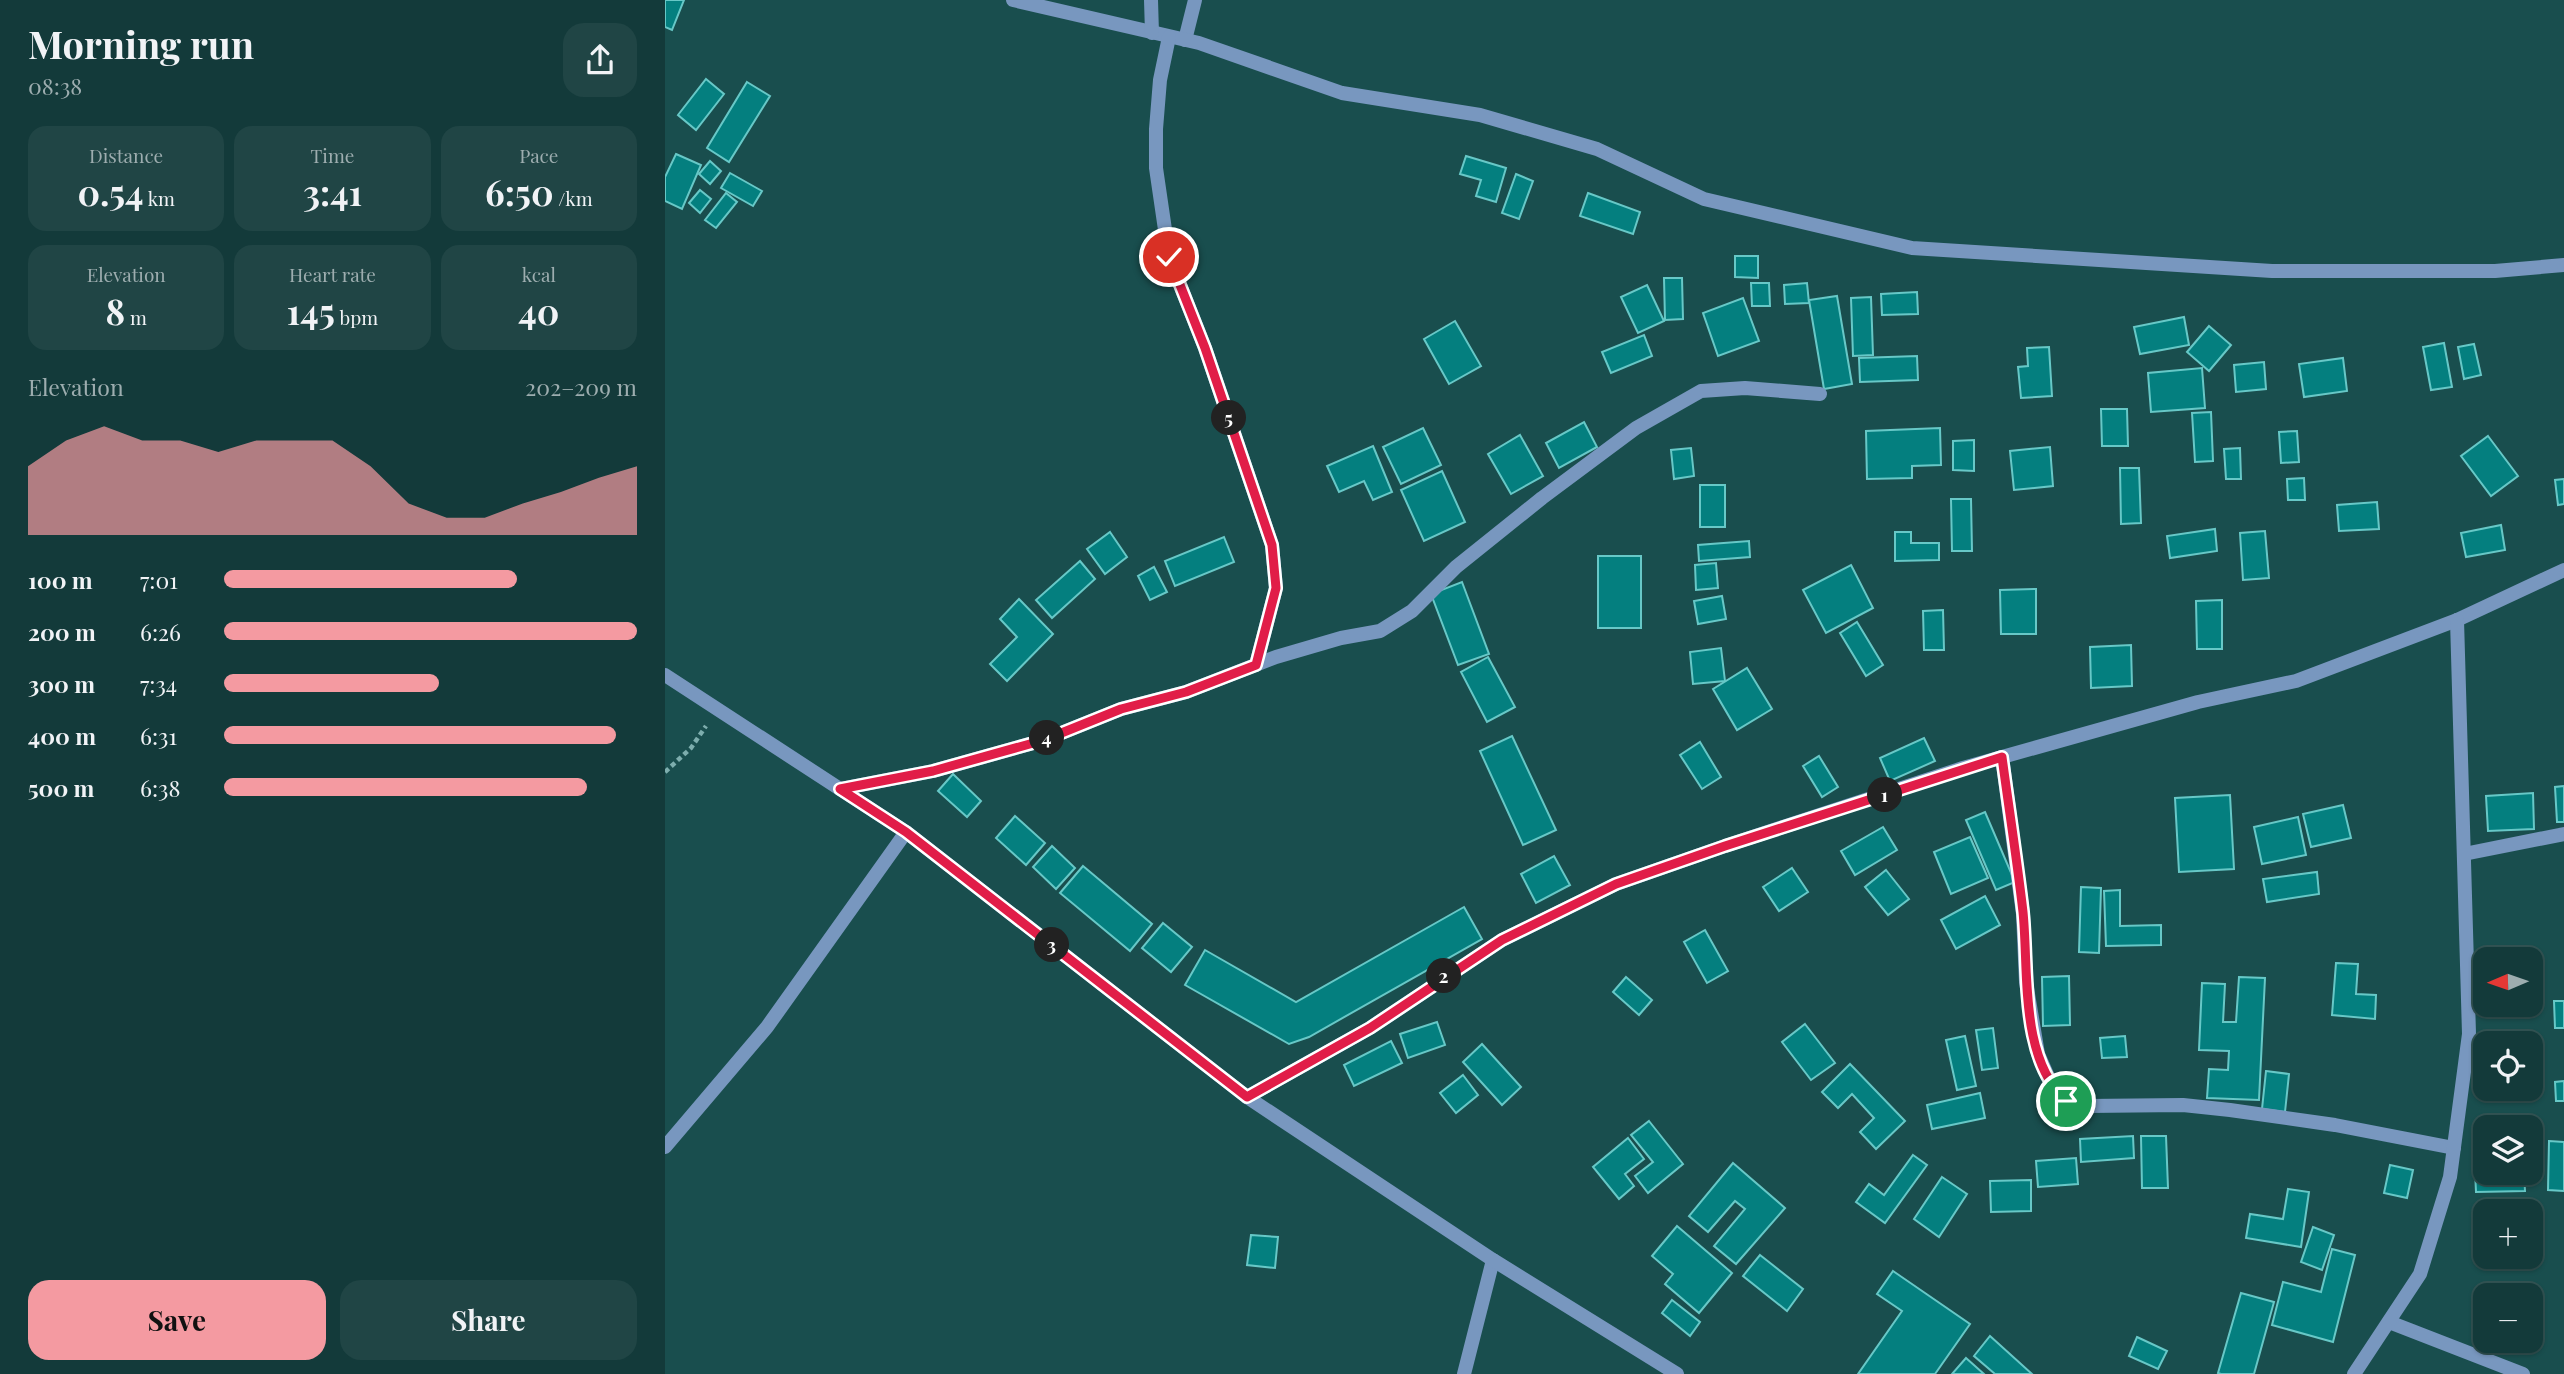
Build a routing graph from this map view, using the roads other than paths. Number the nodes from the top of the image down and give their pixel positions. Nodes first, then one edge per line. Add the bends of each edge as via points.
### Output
1 (1013, 0) edge
2 (1151, 0) edge
3 (1195, 0) edge
4 (1153, 33) junction
5 (1169, 37) junction
6 (1185, 40) junction
7 (2564, 265) edge
8 (1820, 394) dead end
9 (2564, 570) edge
10 (2457, 621) junction
11 (1256, 665) junction
12 (665, 675) edge
13 (2002, 757) junction
14 (840, 789) junction
15 (906, 832) junction
16 (2564, 834) edge
17 (2464, 854) junction
18 (1247, 1097) junction
19 (665, 1147) edge
20 (2454, 1149) junction
21 (1493, 1260) junction
22 (2389, 1321) junction
23 (1464, 1374) edge
24 (1677, 1374) edge
25 (2354, 1374) edge
26 (2523, 1374) edge

1 - 4 street
2 - 4 street
3 - 6 street
4 - 5 street
5 - 6 street
5 - 11 street via 1156,128 1156,168 1169,257 1272,545 1276,588
6 - 7 street via 1342,93 1480,114 1597,149 1705,199 1912,248 2272,271 2495,271
8 - 11 street via 1745,388 1701,391 1636,428 1552,490 1456,567 1412,611 1380,631 1341,638
9 - 10 street
10 - 13 street via 2296,681 2198,702
10 - 17 street
11 - 14 street via 1186,692 1121,709 1044,740 933,771
12 - 14 street
13 - 18 street via 1616,884 1502,940 1370,1028
13 - 20 street via 2038,1054 2053,1088 2066,1101 2087,1106 2183,1105 2230,1110
14 - 15 street
15 - 18 street
15 - 19 street via 767,1027
16 - 17 street
17 - 20 street via 2469,1034
18 - 21 street
20 - 22 street via 2420,1274
21 - 23 street
21 - 24 street
22 - 25 street
22 - 26 street

